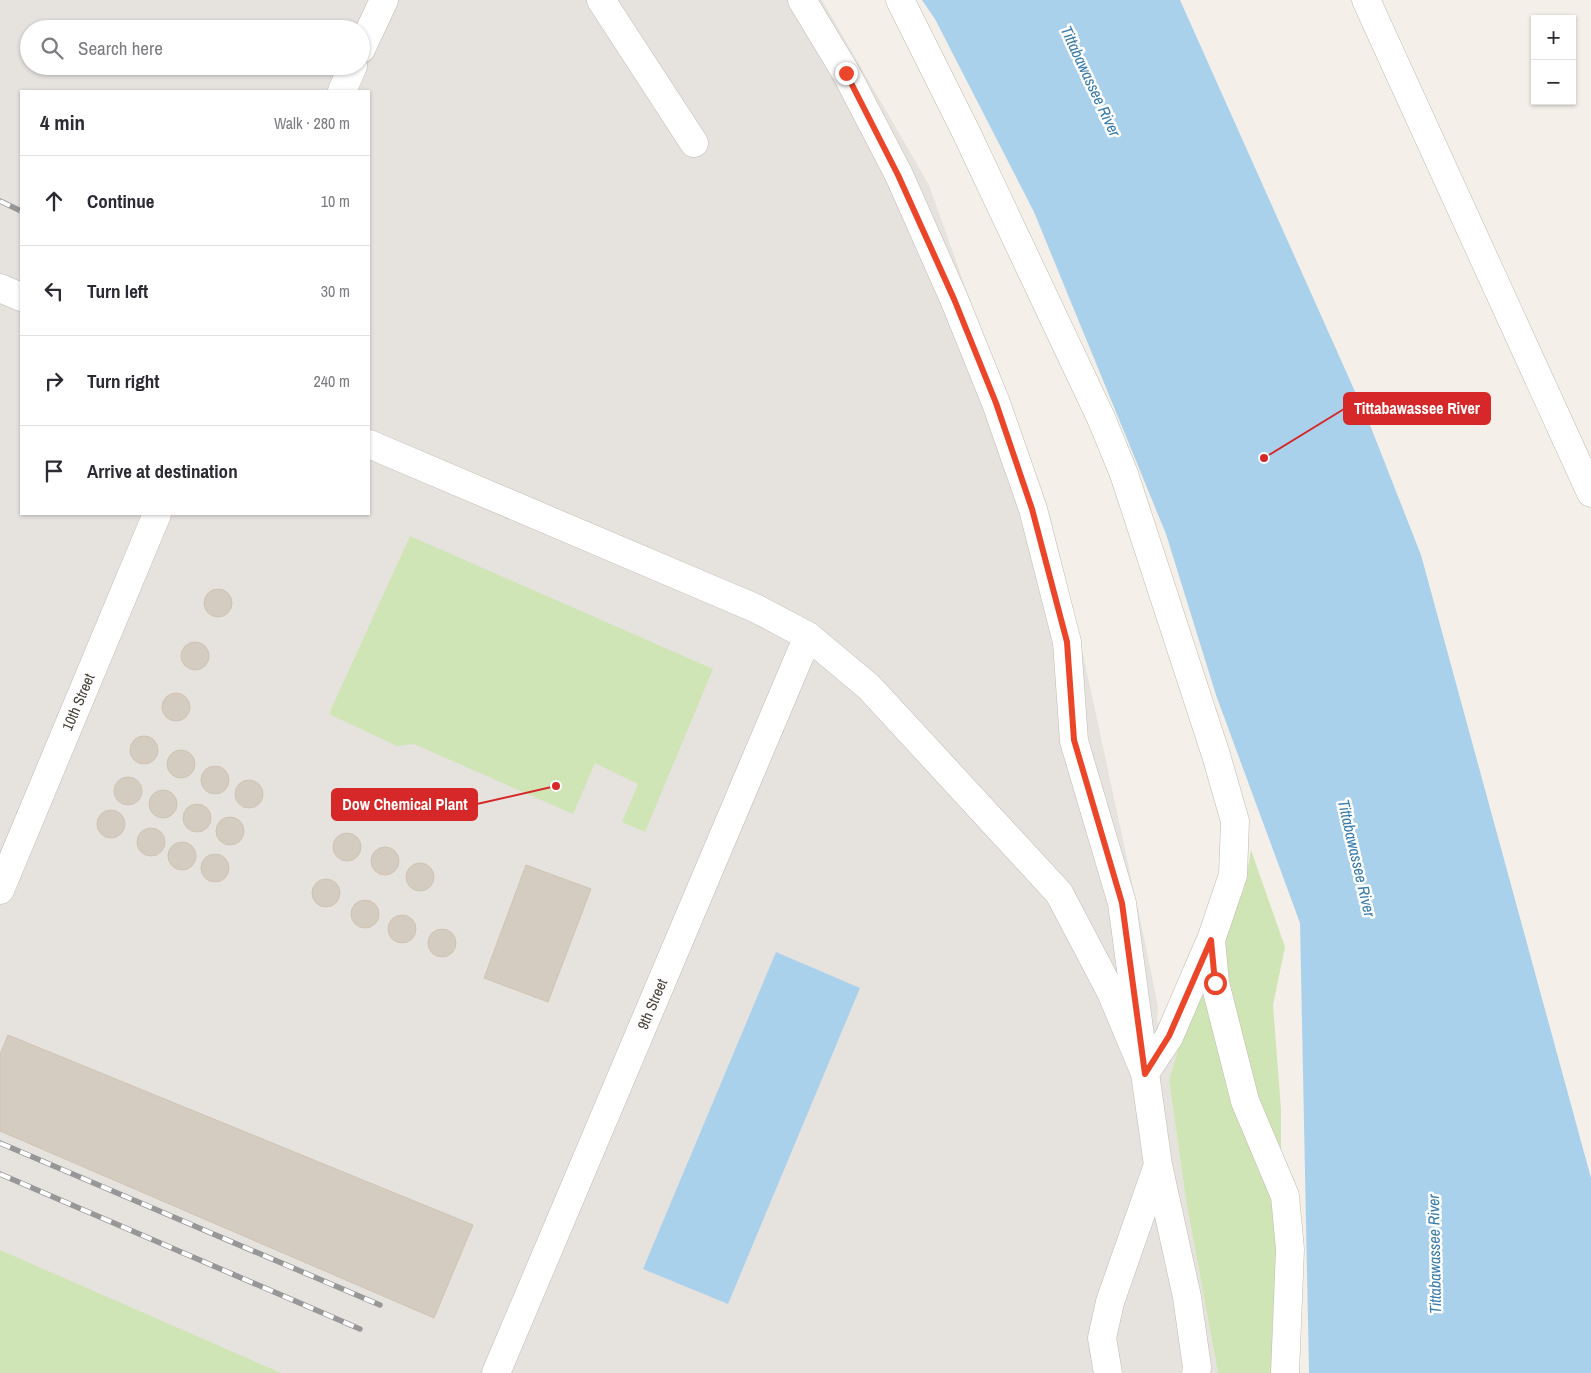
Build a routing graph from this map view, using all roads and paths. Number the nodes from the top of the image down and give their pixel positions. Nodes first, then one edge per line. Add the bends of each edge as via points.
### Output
1 (384, 0) edge
2 (601, 0) edge
3 (802, 0) edge
4 (900, 0) edge
5 (1366, 0) edge
6 (370, 30) edge
7 (349, 75) edge
8 (342, 90) edge
9 (694, 143) dead end
10 (0, 288) edge
11 (20, 297) edge
12 (370, 444) edge
13 (1591, 493) edge
14 (157, 515) edge
15 (808, 636) junction
16 (0, 890) edge
17 (1211, 940) junction
18 (1145, 1074) junction
19 (1158, 1166) junction
20 (496, 1373) edge
21 (1108, 1373) edge
22 (1196, 1373) edge
23 (1286, 1373) edge

1 - 6 lane
2 - 9 lane
3 - 18 lane via 846,73 898,175 996,403 1032,509 1067,642 1074,740 1122,903
4 - 17 lane via 966,132 1101,418 1124,474 1235,821 1233,875
5 - 13 lane
7 - 8 lane
10 - 11 lane
12 - 15 lane via 755,608
14 - 16 lane, 10th Street
15 - 18 lane via 869,687 1059,893 1111,992
15 - 20 lane, 9th Street
17 - 18 lane via 1169,1036
17 - 23 lane via 1215,983 1245,1100 1285,1196 1290,1249
18 - 19 lane
19 - 21 lane via 1110,1302 1102,1338
19 - 22 lane via 1187,1297

